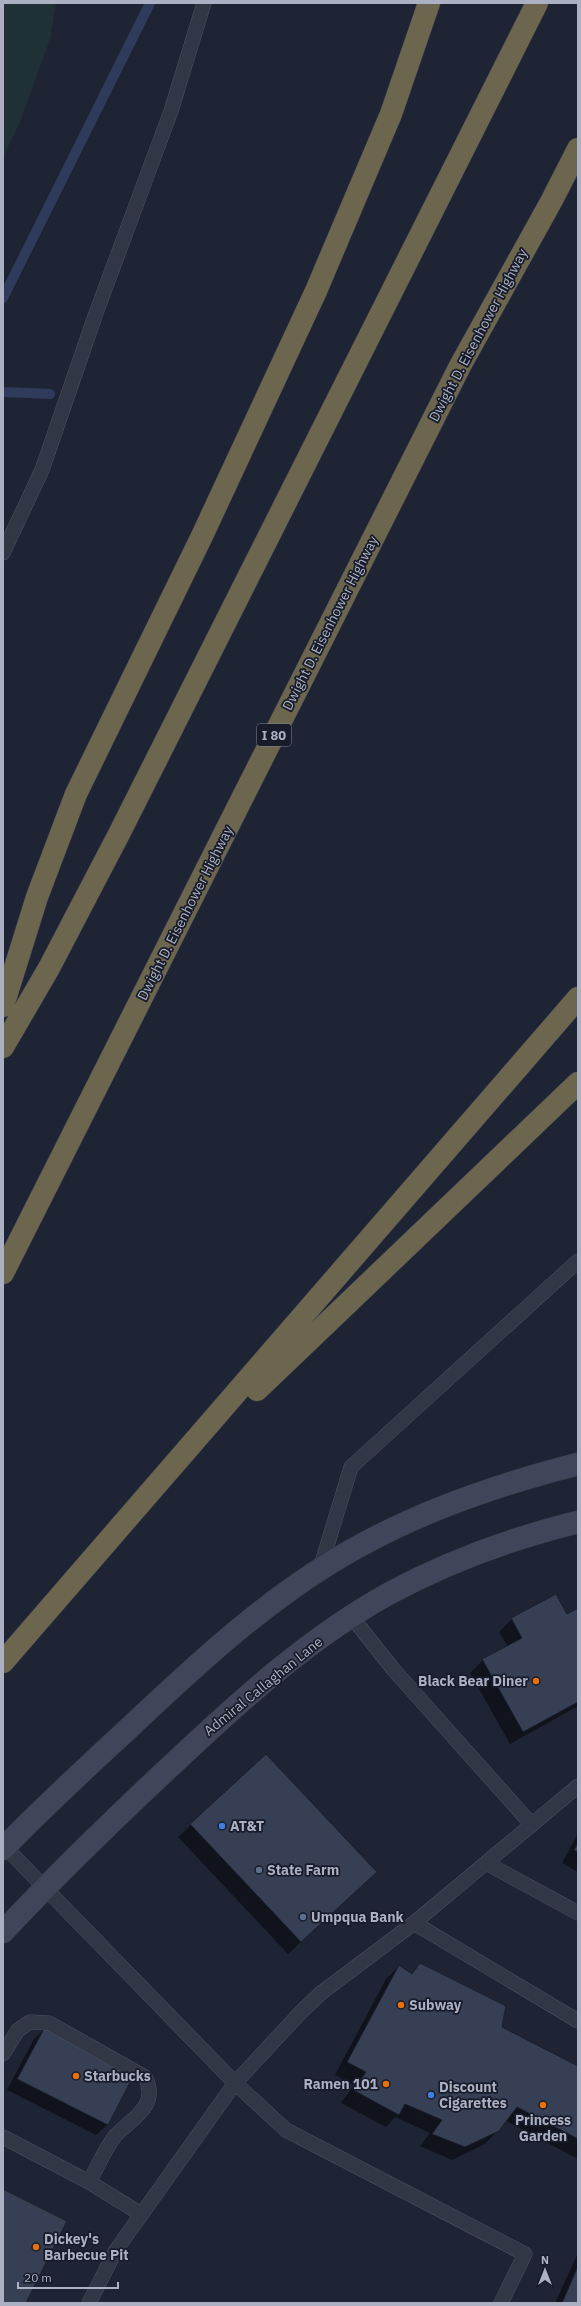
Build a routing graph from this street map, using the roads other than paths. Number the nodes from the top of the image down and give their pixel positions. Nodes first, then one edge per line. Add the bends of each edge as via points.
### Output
1 (204, 3) edge
2 (429, 3) edge
3 (537, 3) edge
4 (578, 149) edge
5 (3, 553) edge
6 (578, 998) edge
7 (3, 1006) edge
8 (3, 1047) edge
9 (578, 1083) edge
10 (578, 1261) edge
11 (3, 1273) edge
12 (578, 1464) edge
13 (163, 1479) junction
14 (578, 1522) edge
15 (320, 1569) junction
16 (351, 1616) junction
17 (3, 1662) edge
18 (578, 1786) edge
19 (532, 1824) junction
20 (4, 1848) edge
21 (486, 1863) junction
22 (44, 1888) junction
23 (578, 1913) edge
24 (414, 1924) junction
25 (3, 1932) edge
26 (578, 2021) edge
27 (3, 2054) edge
28 (235, 2083) junction
29 (3, 2137) edge
30 (89, 2182) junction
31 (141, 2214) junction
32 (89, 2303) edge
33 (501, 2303) edge

1 - 5 lane via 172,111 95,316 42,470
2 - 7 highway via 391,114 316,291 202,536 76,794 37,897
3 - 8 highway via 116,841 49,968
4 - 11 highway, Dwight D. Eisenhower Highway / I 80 via 460,366
6 - 13 highway
9 - 13 highway
10 - 15 lane via 351,1467
12 - 15 main road via 511,1482 410,1520
13 - 17 highway
14 - 16 main road, Admiral Callaghan Lane via 488,1549 434,1571 389,1593
15 - 20 main road via 272,1603 177,1683
16 - 19 lane via 393,1670
16 - 22 main road, Admiral Callaghan Lane via 262,1683 215,1724 98,1833
18 - 19 lane
19 - 21 lane
20 - 22 lane
21 - 23 lane
21 - 24 lane
22 - 25 main road, Admiral Callaghan Lane
22 - 28 lane
24 - 26 lane
24 - 28 lane via 321,1993 300,2012
27 - 30 lane via 18,2030 30,2022 49,2024 145,2077 150,2087 150,2098 136,2118 115,2137
28 - 31 lane
28 - 33 lane via 286,2130 525,2254
29 - 30 lane
30 - 31 lane
31 - 32 lane via 116,2250

